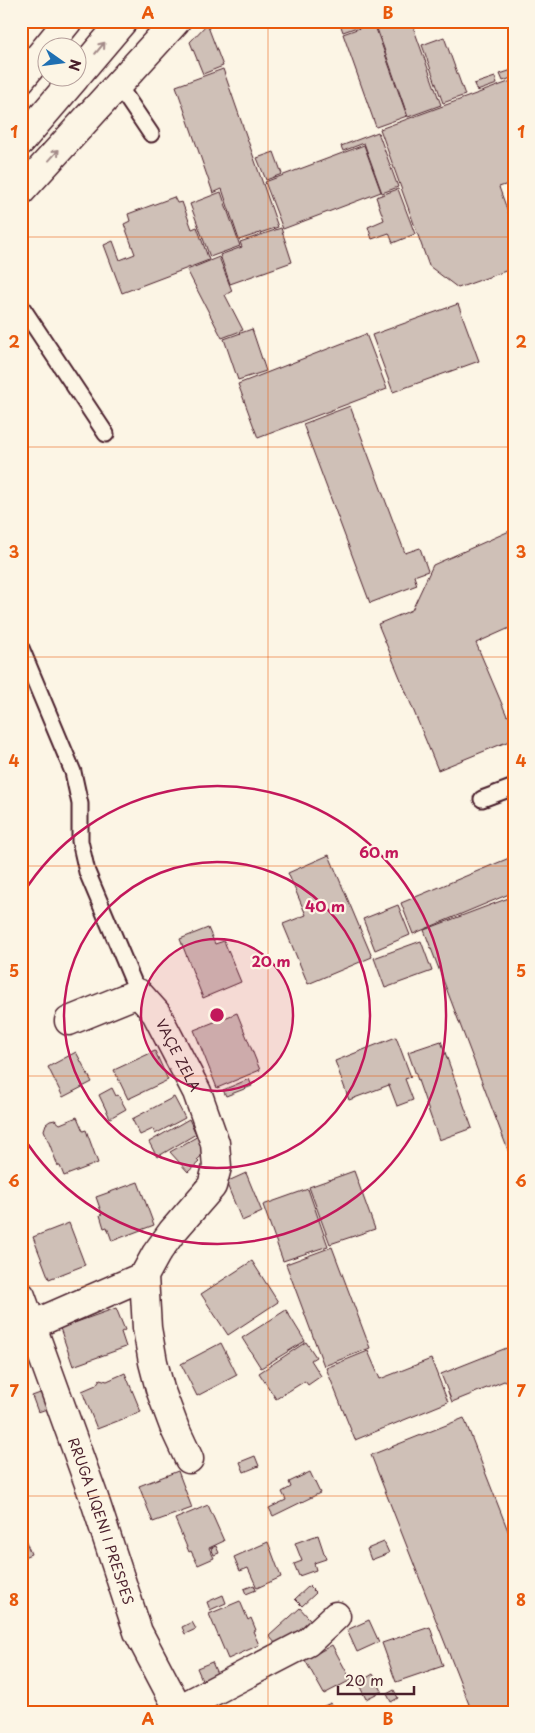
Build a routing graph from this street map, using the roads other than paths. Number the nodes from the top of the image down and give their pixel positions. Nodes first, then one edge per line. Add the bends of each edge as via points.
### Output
1 (68, 21) edge
2 (123, 21) edge
3 (176, 21) edge
4 (88, 62) edge
5 (21, 79) edge
6 (118, 85) junction
7 (66, 88) edge
8 (151, 134) dead end
9 (21, 141) edge
10 (21, 191) edge
11 (21, 306) edge
12 (106, 434) dead end
13 (21, 648) edge
14 (514, 787) edge
15 (482, 799) dead end
16 (138, 993) junction
17 (69, 1021) dead end
18 (144, 1276) junction
19 (21, 1296) edge
20 (32, 1325) junction
21 (189, 1459) dead end
22 (336, 1616) dead end
23 (179, 1710) edge

1 - 5 main road
4 -> 2 main road
3 - 6 main road
6 - 8 lane
10 -> 6 main road
7 - 9 main road
11 - 12 lane
13 - 16 lane, VAÇE ZELA via 73,772 80,804 80,841 87,872
14 - 15 lane
16 - 17 main road
16 - 18 main road, VAÇE ZELA via 156,1013 197,1092 215,1143 217,1167 212,1186 172,1232
18 - 20 main road
18 - 21 main road via 153,1362 160,1389
19 - 20 main road, RRUGA LIQENI I PRESPES
20 - 23 main road, RRUGA LIQENI I PRESPES via 138,1632
22 - 23 main road via 308,1642

